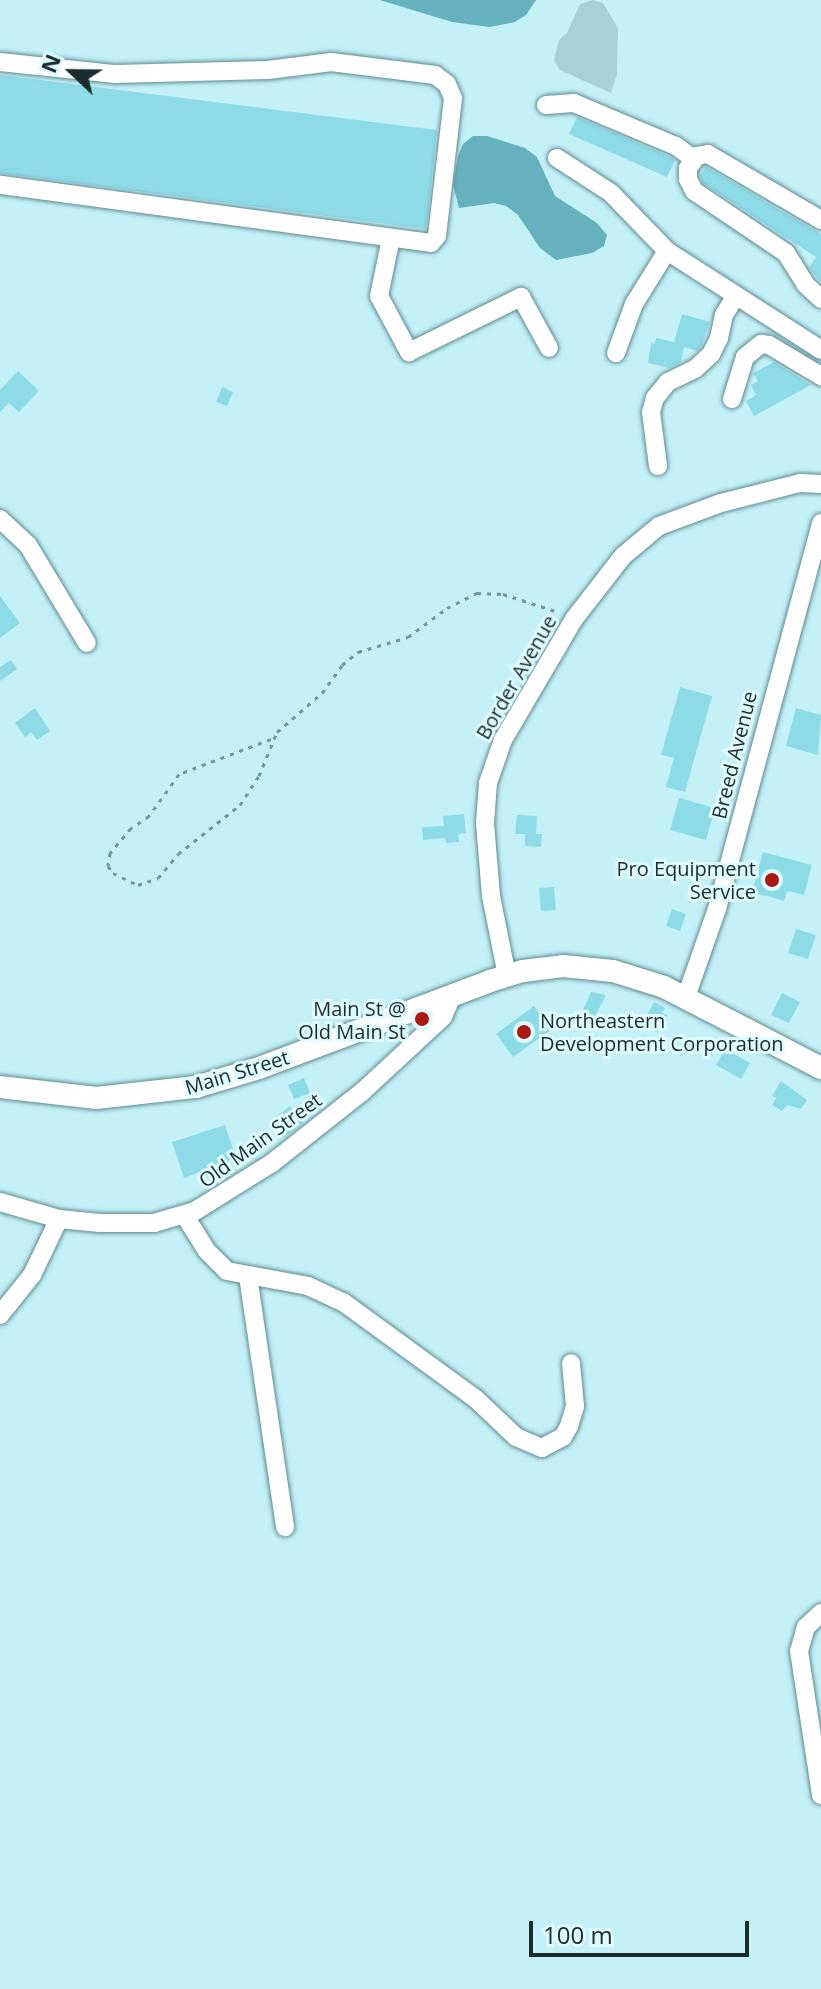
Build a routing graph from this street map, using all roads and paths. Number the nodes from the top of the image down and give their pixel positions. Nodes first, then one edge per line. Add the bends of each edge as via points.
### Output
1 (0, 62) edge
2 (546, 105) dead end
3 (557, 158) dead end
4 (694, 159) junction
5 (0, 185) edge
6 (821, 220) edge
7 (391, 238) junction
8 (667, 251) junction
9 (735, 297) junction
10 (821, 299) edge
11 (549, 348) dead end
12 (821, 350) edge
13 (616, 353) dead end
14 (821, 376) edge
15 (732, 399) dead end
16 (658, 466) dead end
17 (821, 484) edge
18 (0, 519) edge
19 (821, 523) edge
20 (574, 619) junction
21 (87, 643) dead end
22 (271, 739) junction
23 (507, 976) junction
24 (453, 994) junction
25 (686, 997) junction
26 (821, 1068) edge
27 (0, 1087) edge
28 (0, 1202) edge
29 (185, 1216) junction
30 (59, 1219) junction
31 (248, 1276) junction
32 (0, 1315) edge
33 (571, 1363) dead end
34 (285, 1527) dead end
35 (821, 1613) edge
36 (821, 1795) edge

1 - 7 street via 115,74 268,70 323,62 440,77 450,88 453,103 437,237 429,243
2 - 4 street via 574,103 676,146
3 - 8 street via 611,193
4 - 6 street via 710,155
4 - 10 street via 687,177 694,191 786,253
5 - 7 street
7 - 11 street via 379,296 409,352 521,297
8 - 9 street
8 - 13 street via 634,304
9 - 12 street
9 - 16 street via 711,354 668,382 655,398 651,412
14 - 15 street via 761,344 745,357
17 - 20 street, Border Avenue via 792,485 695,511 648,533
18 - 21 street via 28,545
19 - 25 street, Breed Avenue via 717,909
20 - 22 path via 503,594 467,596 413,635 350,658 322,693
20 - 23 street, Border Avenue via 503,740 488,783 485,823 491,896
22 - 22 path via 259,776 240,805 178,854 158,878 138,885 113,873 110,853 149,816 179,774
23 - 24 main road, Main Street
23 - 25 main road, Main Street via 548,967 597,968
24 - 27 main road, Main Street via 196,1087 96,1098
24 - 29 street, Old Main Street via 443,1017 362,1092 243,1184
25 - 26 main road, Main Street
28 - 30 street, Old Main Street
29 - 30 street, Old Main Street via 154,1223
29 - 31 street via 218,1264
30 - 32 street via 32,1275
31 - 33 street via 308,1286 343,1302 476,1399 516,1437 542,1448 563,1437 569,1426 575,1406
31 - 34 street
35 - 36 street via 806,1627 799,1651

